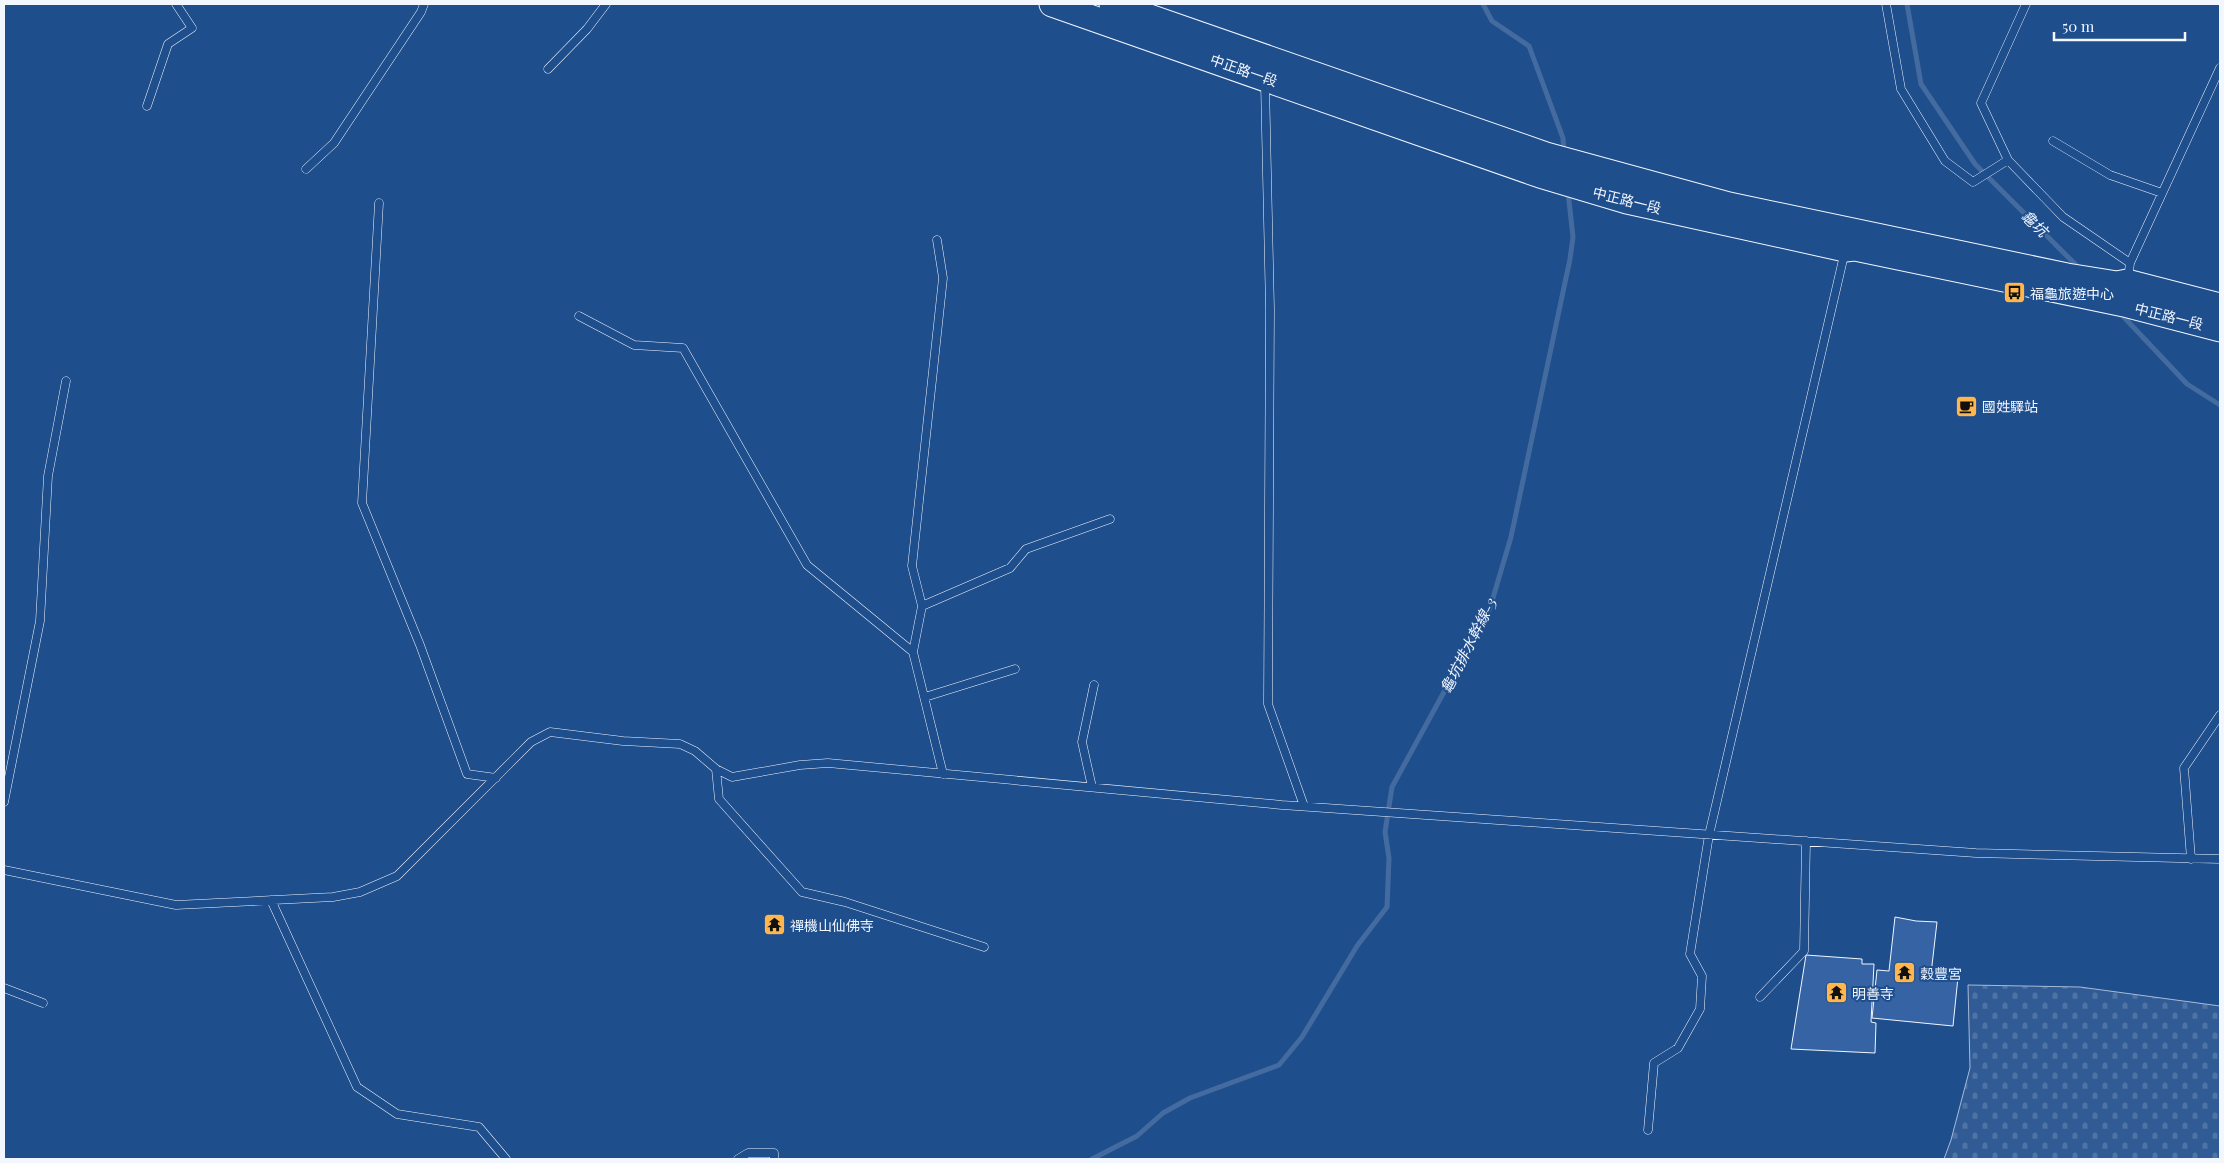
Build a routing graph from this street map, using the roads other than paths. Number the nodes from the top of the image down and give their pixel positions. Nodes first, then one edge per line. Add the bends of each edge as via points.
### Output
1 (176, 4) edge
2 (424, 4) edge
3 (606, 4) edge
4 (1052, 4) edge
5 (1112, 4) edge
6 (1886, 4) edge
7 (2026, 4) edge
8 (2220, 68) edge
9 (548, 69) dead end
10 (1268, 69) junction
11 (147, 106) dead end
12 (2053, 141) dead end
13 (2008, 161) junction
14 (306, 169) dead end
15 (2162, 193) junction
16 (379, 204) dead end
17 (937, 240) dead end
18 (1847, 240) junction
19 (2125, 287) junction
20 (2220, 306) edge
21 (579, 316) dead end
22 (2220, 329) edge
23 (66, 382) dead end
24 (1110, 519) dead end
25 (922, 606) junction
26 (913, 652) junction
27 (1015, 669) dead end
28 (1094, 685) dead end
29 (925, 697) junction
30 (2220, 714) edge
31 (716, 769) junction
32 (943, 774) junction
33 (496, 778) junction
34 (1092, 787) junction
35 (4, 802) edge
36 (1304, 806) junction
37 (1709, 835) junction
38 (1806, 841) junction
39 (2191, 858) junction
40 (2220, 859) edge
41 (4, 870) edge
42 (271, 900) junction
43 (984, 948) dead end
44 (4, 988) edge
45 (1760, 997) dead end
46 (43, 1003) dead end
47 (1648, 1130) dead end
48 (506, 1159) edge
49 (738, 1159) edge
50 (774, 1159) edge

1 - 11 lane via 192,28 168,44
2 - 14 lane via 334,143
3 - 9 lane
4 - 10 main road, 中正路一段
5 - 10 main road, 中正路一段
6 - 13 lane via 1901,89 1945,161 1973,182
7 - 13 lane via 1981,103
8 - 15 lane
10 - 18 main road, 中正路一段 via 1554,168 1729,205
10 - 36 lane via 1268,704
12 - 15 lane via 2110,175
13 - 19 lane
15 - 19 lane
16 - 33 lane via 362,503 420,645 467,774
17 - 25 lane via 942,278 912,566
18 - 19 main road, 中正路一段 via 1855,248 2071,285
18 - 37 lane
19 - 20 main road, 中正路一段
19 - 22 main road, 中正路一段
21 - 26 lane via 634,345 683,348 807,565
23 - 35 lane via 48,476 40,621
24 - 25 lane via 1026,549 1010,568
25 - 26 lane
26 - 29 lane
27 - 29 lane
28 - 34 lane via 1082,742
29 - 32 lane
30 - 39 lane via 2184,768
31 - 32 lane via 732,777 828,763
31 - 33 lane via 696,751 680,744 550,732 531,742
31 - 43 lane via 719,799 802,892 845,902
32 - 34 lane
33 - 42 lane via 397,876 360,892 333,898
34 - 36 lane
36 - 37 lane
37 - 38 lane
37 - 47 lane via 1690,954 1702,976 1700,1009 1678,1048 1654,1063
38 - 39 lane via 1976,854
38 - 45 lane via 1804,951
39 - 40 lane
41 - 42 lane via 176,905
42 - 48 lane via 357,1087 398,1114 479,1127
44 - 46 lane
49 - 50 lane via 748,1153 774,1153

